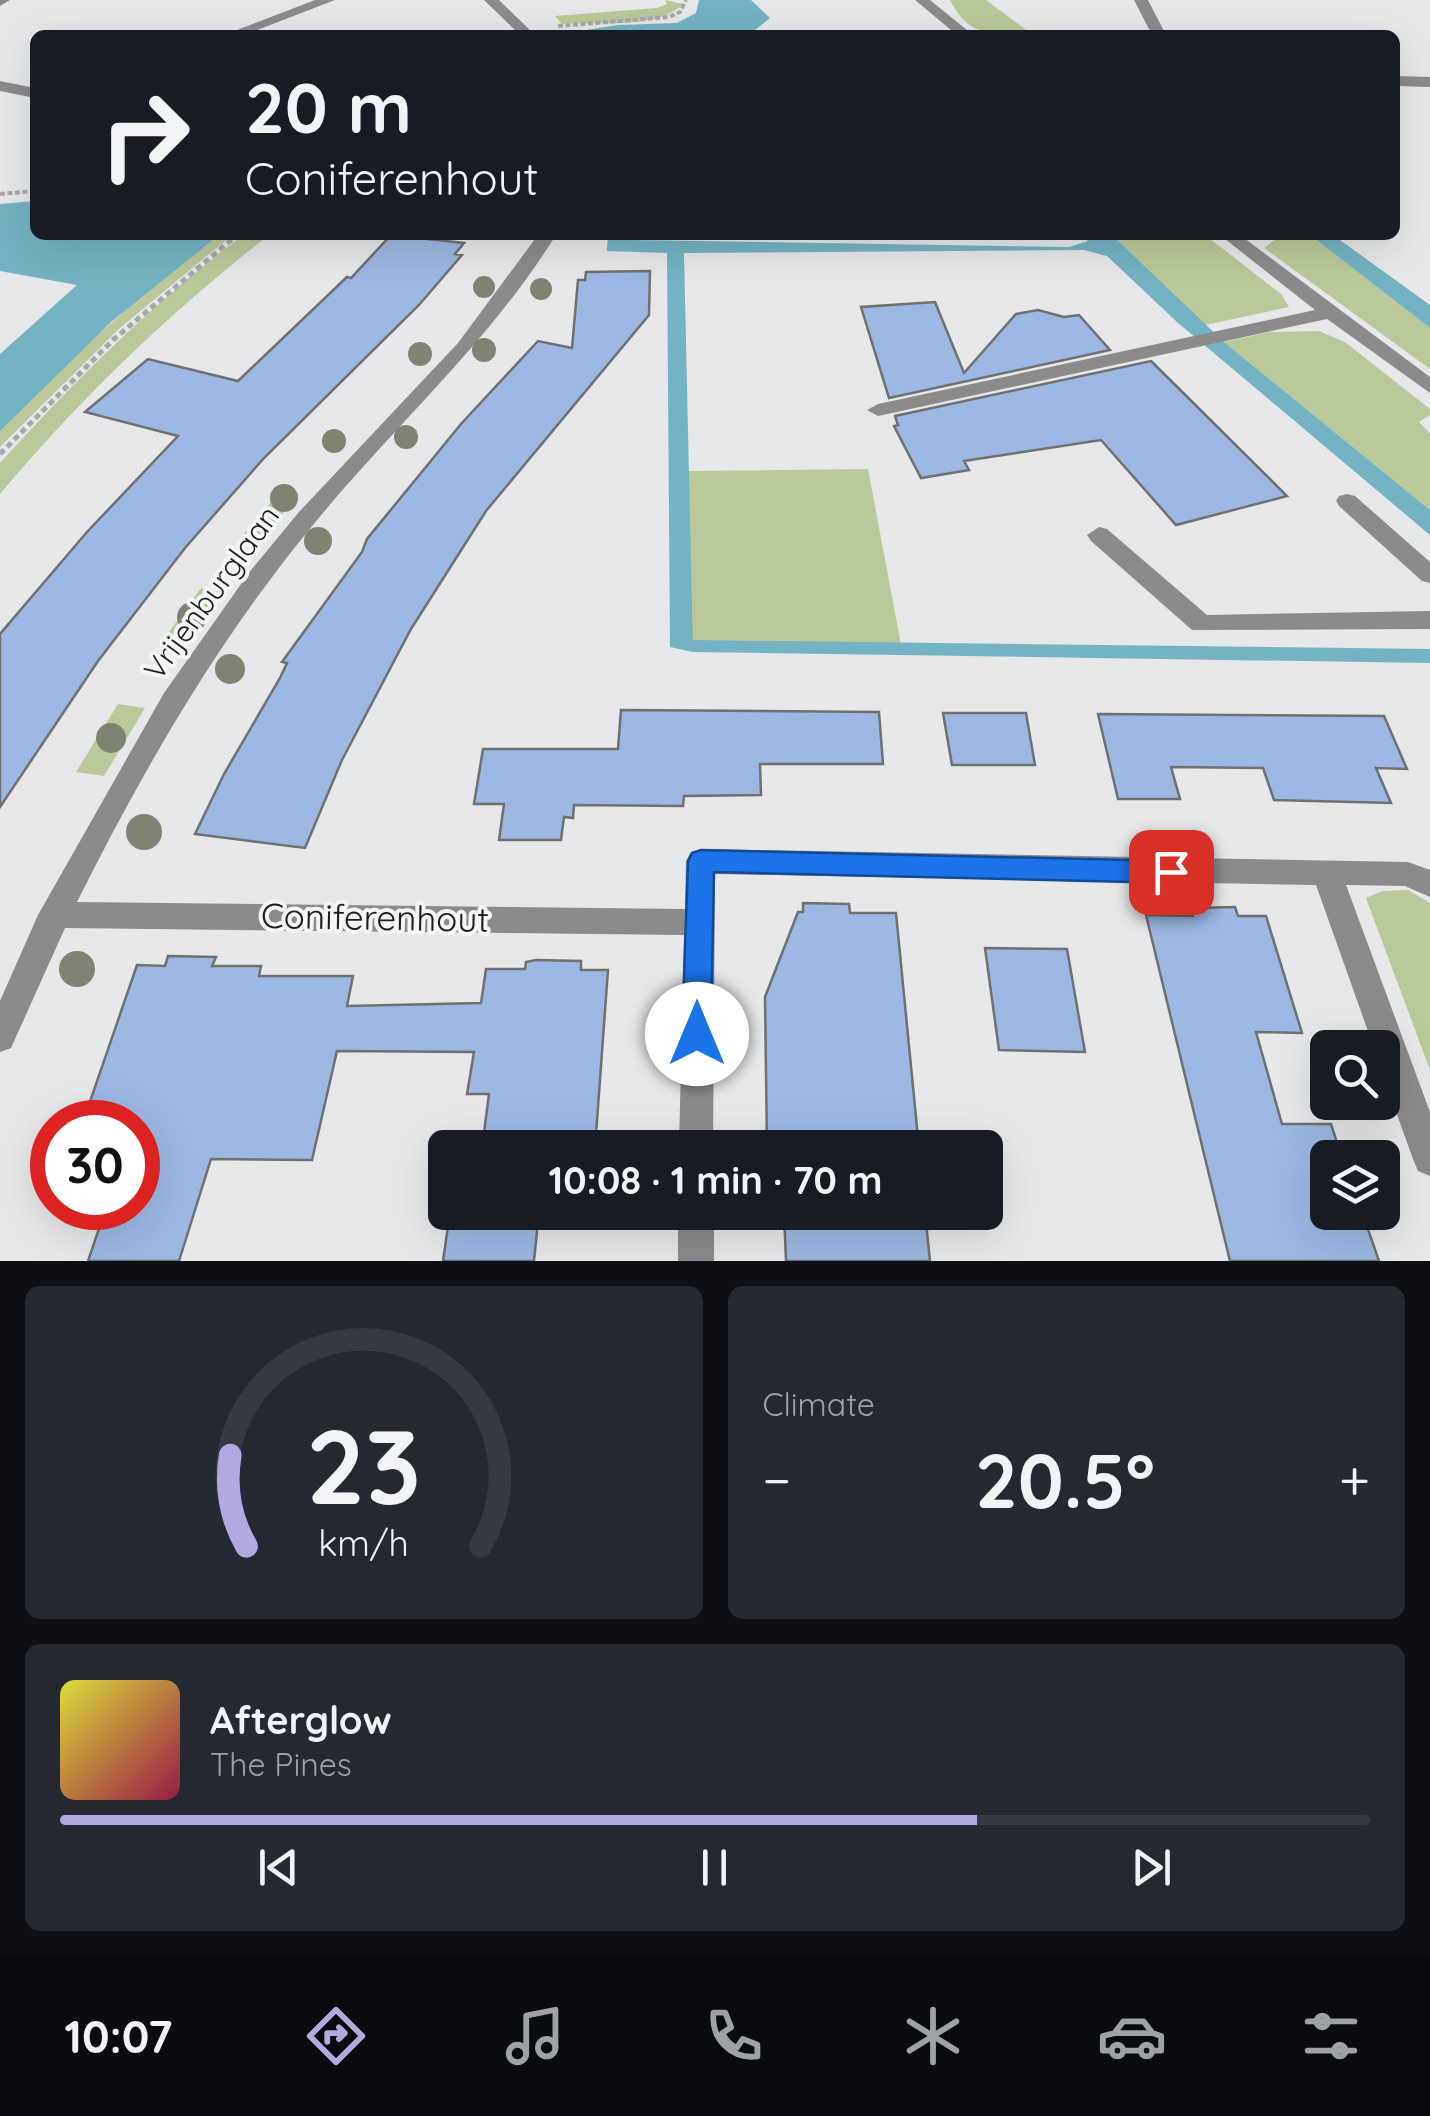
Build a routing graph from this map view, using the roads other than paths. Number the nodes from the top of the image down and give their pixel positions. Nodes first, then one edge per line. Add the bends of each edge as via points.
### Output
1 (328, 0) edge
2 (491, 0) edge
3 (922, 0) edge
4 (1141, 0) edge
5 (942, 8) edge
6 (245, 30) edge
7 (524, 30) edge
8 (962, 30) edge
9 (1156, 30) edge
10 (1400, 81) edge
11 (1430, 82) edge
12 (0, 86) edge
13 (30, 92) edge
14 (543, 240) edge
15 (1236, 240) edge
16 (1330, 312) junction
17 (1430, 387) edge
18 (878, 410) dead end
19 (1346, 501) dead end
20 (1099, 535) dead end
21 (1430, 575) edge
22 (1430, 620) edge
23 (1328, 876) junction
24 (1430, 884) edge
25 (54, 914) junction
26 (697, 922) junction
27 (0, 1037) edge
28 (696, 1130) edge
29 (1430, 1159) edge
30 (696, 1230) edge
31 (696, 1261) edge

1 - 6 street
2 - 7 street
3 - 5 street
4 - 9 street
5 - 8 street
10 - 11 street
12 - 13 street
14 - 25 street, Vrijenburglaan via 482,326 305,519 191,670
15 - 16 street
16 - 17 street
16 - 18 street
19 - 21 street
20 - 22 street via 1200,624
23 - 24 street via 1408,874
23 - 26 street via 701,861
23 - 29 street
25 - 26 street, Coniferenhout
25 - 27 street, Vrijenburglaan
26 - 28 street
30 - 31 street

